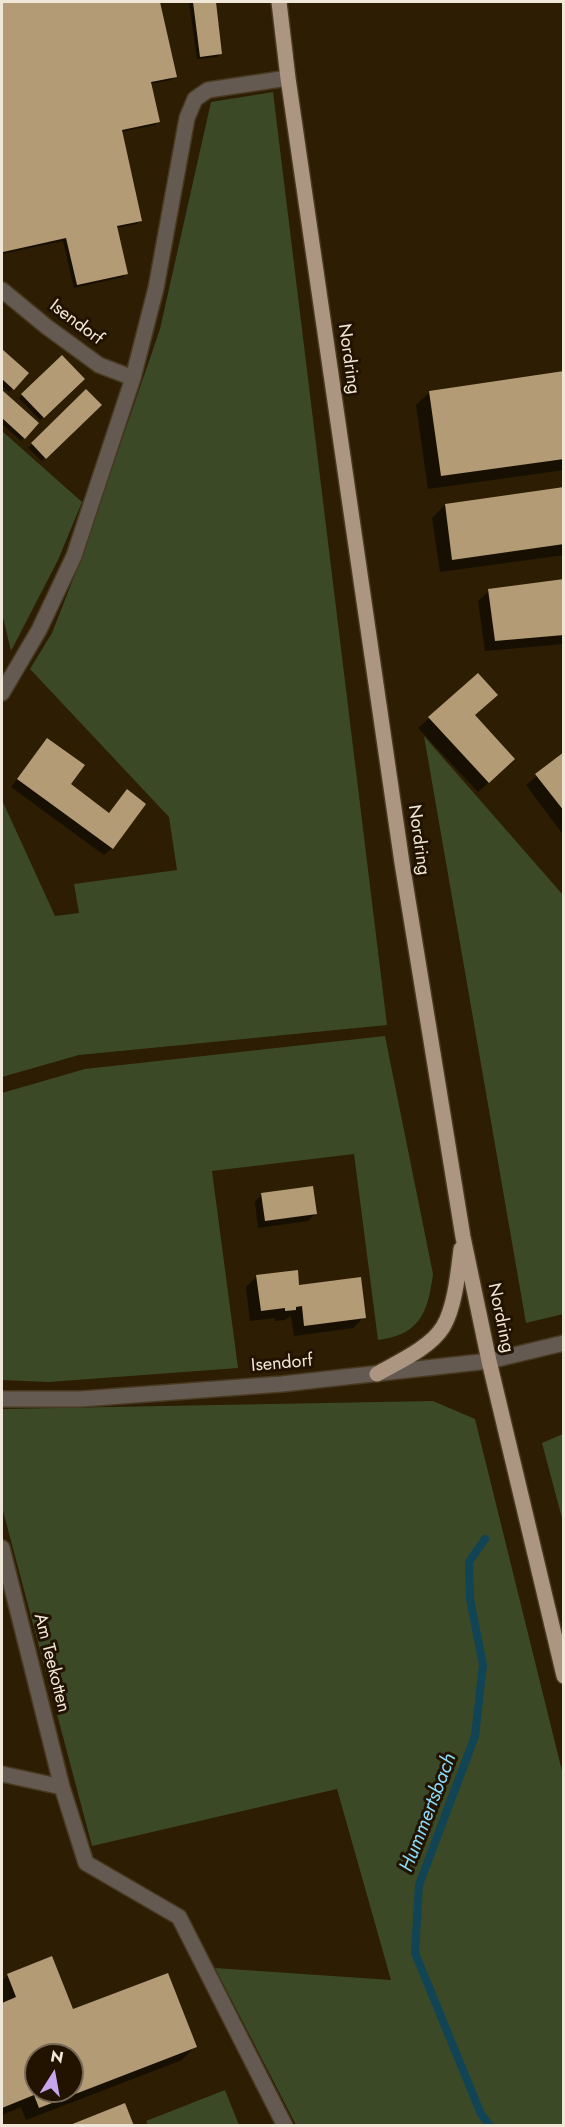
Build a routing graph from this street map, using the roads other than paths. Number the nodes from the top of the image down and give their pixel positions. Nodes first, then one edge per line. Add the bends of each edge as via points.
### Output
1 (279, 2) edge
2 (288, 78) junction
3 (2, 290) edge
4 (133, 378) junction
5 (2, 693) edge
6 (463, 1237) junction
7 (564, 1343) edge
8 (489, 1361) junction
9 (377, 1374) junction
10 (2, 1400) edge
11 (2, 1548) edge
12 (564, 1676) edge
13 (2, 1774) edge
14 (62, 1787) junction
15 (285, 2126) edge

1 - 2 main road, Nordring
2 - 4 street via 208,90 195,99 187,118 156,288
2 - 6 main road, Nordring via 402,863
3 - 4 street, Isendorf via 99,365
4 - 5 street via 74,556 39,630
6 - 8 main road, Nordring
6 - 9 main road via 452,1299 442,1328 421,1349
7 - 8 street, Isendorf
8 - 9 street, Isendorf
8 - 12 main road, Nordring
9 - 10 street, Isendorf via 180,1392
11 - 14 street, Am Teekotten
13 - 14 street
14 - 15 street, Am Teekotten via 86,1863 179,1917

